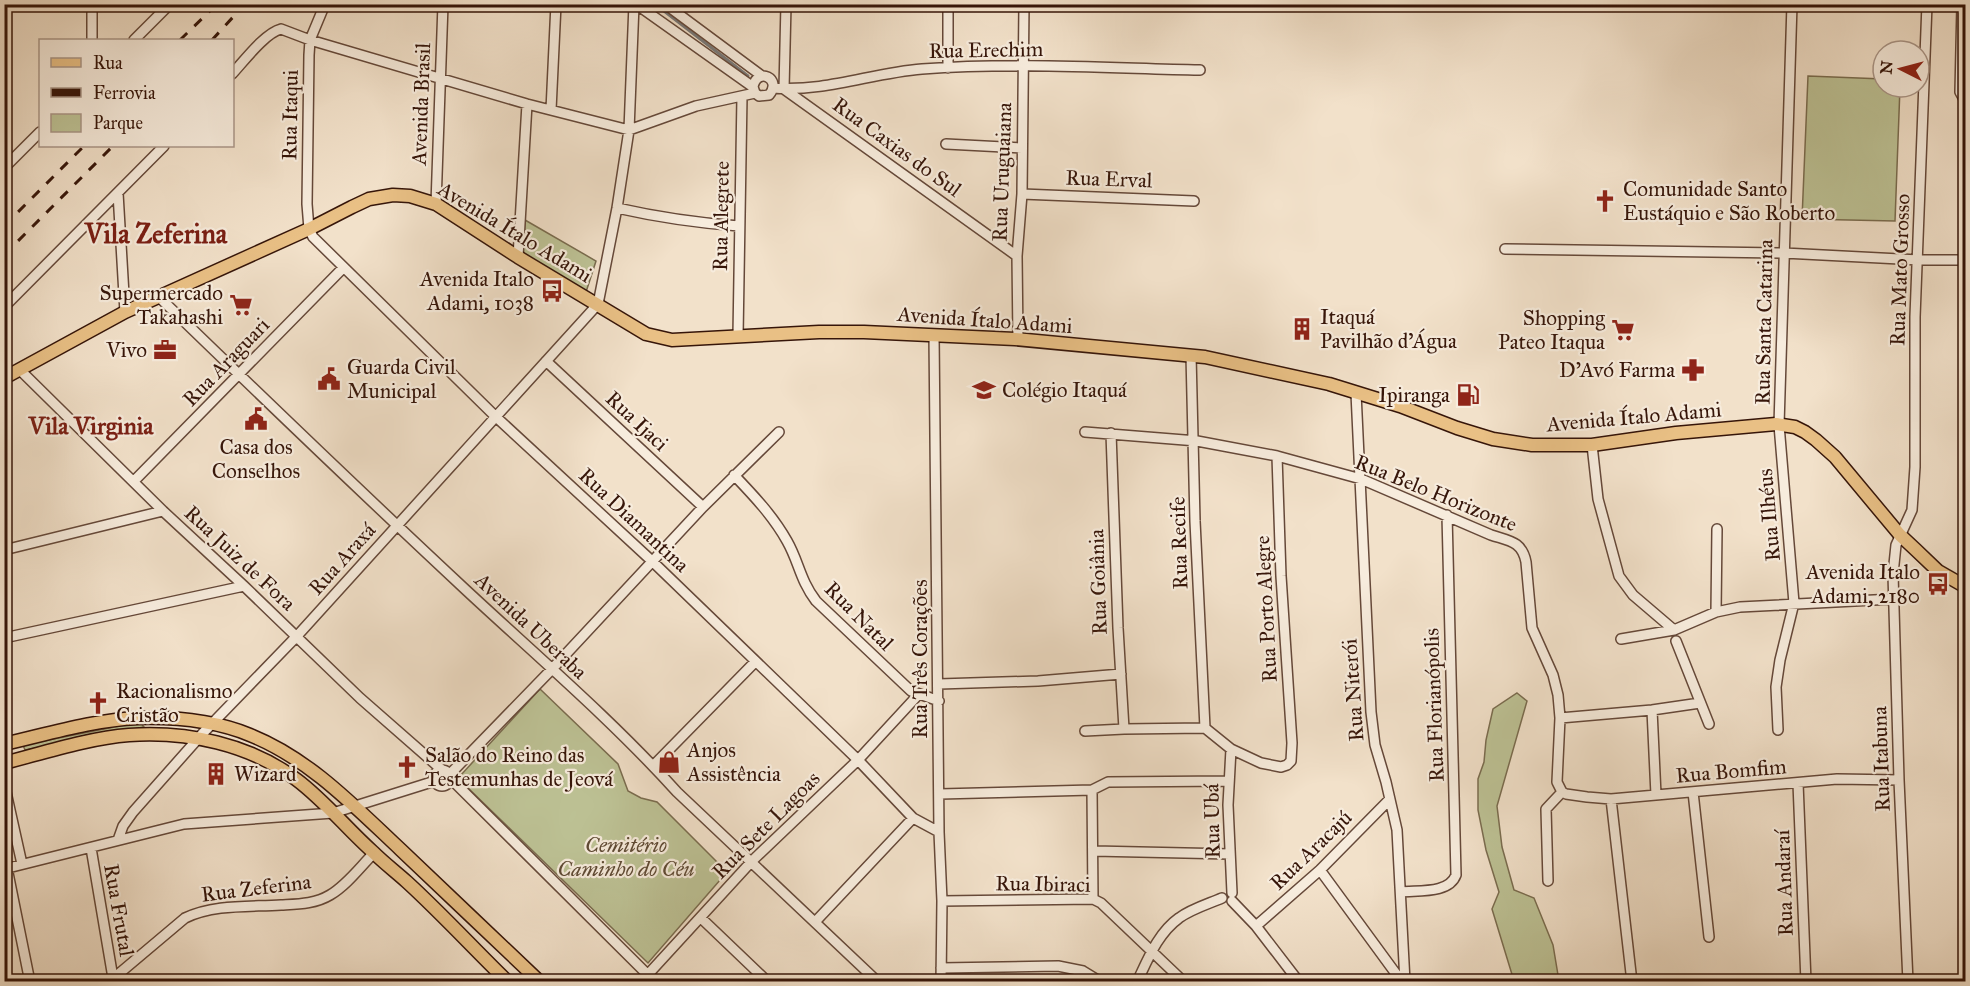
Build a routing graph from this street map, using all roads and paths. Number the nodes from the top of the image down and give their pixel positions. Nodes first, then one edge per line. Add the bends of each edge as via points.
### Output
1 (92, 4) edge
2 (170, 4) edge
3 (325, 4) edge
4 (443, 4) edge
5 (556, 4) edge
6 (635, 4) edge
7 (665, 4) edge
8 (786, 4) edge
9 (948, 4) edge
10 (1024, 4) edge
11 (1792, 4) edge
12 (1928, 4) edge
13 (1962, 4) edge
14 (92, 39) edge
15 (135, 39) edge
16 (310, 40) junction
17 (1963, 50) edge
18 (1022, 66) junction
19 (948, 68) junction
20 (1200, 70) dead end
21 (234, 72) edge
22 (762, 76) junction
23 (440, 78) junction
24 (773, 88) junction
25 (784, 88) junction
26 (754, 90) junction
27 (742, 96) junction
28 (1965, 103) edge
29 (527, 104) junction
30 (551, 110) junction
31 (629, 130) junction
32 (39, 133) edge
33 (946, 144) dead end
34 (163, 147) edge
35 (1022, 148) junction
36 (6, 164) edge
37 (118, 194) junction
38 (1022, 194) junction
39 (1194, 201) dead end
40 (436, 204) junction
41 (616, 208) junction
42 (739, 226) junction
43 (309, 228) junction
44 (1505, 249) dead end
45 (1784, 253) junction
46 (518, 256) junction
47 (1017, 256) junction
48 (1919, 260) junction
49 (1965, 260) edge
50 (343, 268) junction
51 (159, 297) junction
52 (8, 303) dead end
53 (598, 304) junction
54 (125, 312) junction
55 (934, 335) junction
56 (738, 336) junction
57 (1018, 340) junction
58 (1191, 355) junction
59 (546, 361) junction
60 (19, 369) junction
61 (239, 375) junction
62 (4, 378) edge
63 (1356, 393) junction
64 (495, 416) junction
65 (1779, 425) junction
66 (779, 432) dead end
67 (1085, 432) dead end
68 (1111, 434) junction
69 (1193, 441) junction
70 (1592, 445) junction
71 (1276, 456) junction
72 (734, 475) junction
73 (1361, 479) junction
74 (134, 481) junction
75 (703, 507) junction
76 (163, 511) junction
77 (1447, 514) junction
78 (397, 526) junction
79 (1717, 529) dead end
80 (1900, 535) junction
81 (4, 550) edge
82 (653, 562) junction
83 (244, 586) junction
84 (1965, 587) edge
85 (1893, 599) junction
86 (1794, 603) junction
87 (1716, 612) junction
88 (1674, 630) junction
89 (297, 636) junction
90 (4, 638) edge
91 (1622, 639) dead end
92 (1676, 641) dead end
93 (755, 662) junction
94 (552, 669) junction
95 (1120, 674) junction
96 (939, 684) junction
97 (918, 695) junction
98 (939, 701) junction
99 (1700, 702) junction
100 (1652, 710) junction
101 (1560, 718) junction
102 (1709, 724) dead end
103 (212, 725) junction
104 (1205, 728) junction
105 (1124, 729) junction
106 (1778, 730) dead end
107 (1085, 731) dead end
108 (199, 738) junction
109 (4, 744) edge
110 (1231, 749) junction
111 (858, 760) junction
112 (4, 764) edge
113 (653, 766) junction
114 (441, 770) junction
115 (450, 777) junction
116 (1899, 780) junction
117 (435, 781) junction
118 (1228, 781) junction
119 (4, 783) edge
120 (1798, 783) junction
121 (1092, 790) junction
122 (1693, 792) junction
123 (1564, 793) junction
124 (940, 794) junction
125 (1656, 795) junction
126 (1390, 799) junction
127 (1611, 799) junction
128 (354, 806) junction
129 (333, 813) junction
130 (913, 818) junction
131 (939, 832) junction
132 (118, 840) junction
133 (91, 848) junction
134 (1094, 850) junction
135 (374, 853) junction
136 (1230, 854) junction
137 (752, 861) junction
138 (22, 864) junction
139 (6, 868) edge
140 (1320, 870) junction
141 (1548, 881) dead end
142 (1401, 892) junction
143 (1229, 898) junction
144 (1093, 899) junction
145 (942, 901) junction
146 (701, 918) junction
147 (815, 922) junction
148 (1256, 926) junction
149 (1709, 937) dead end
150 (1151, 951) junction
151 (941, 968) junction
152 (1965, 976) edge
153 (644, 978) edge
154 (111, 980) edge
155 (30, 981) edge
156 (504, 981) edge
157 (540, 981) edge
158 (655, 981) edge
159 (768, 981) edge
160 (879, 981) edge
161 (941, 981) edge
162 (1101, 981) edge
163 (1137, 981) edge
164 (1184, 981) edge
165 (1299, 981) edge
166 (1404, 981) edge
167 (1632, 981) edge
168 (1806, 981) edge
169 (1908, 981) edge
170 (1960, 981) edge

1 - 14 street
2 - 15 street
3 - 16 street, Rua Itaqui
4 - 23 street, Avenida Brasil
5 - 30 street
6 - 26 street
6 - 31 street
7 - 22 street
8 - 25 street
9 - 19 street
10 - 18 street, Rua Uruguaiana
11 - 45 street, Rua Santa Catarina
12 - 48 street, Rua Mato Grosso
13 - 17 street
16 - 21 street via 277,30
16 - 23 street
16 - 43 street, Rua Itaqui
17 - 28 street via 1960,92
18 - 19 street, Rua Erechim
18 - 20 street, Rua Erechim
18 - 35 street, Rua Uruguaiana
19 - 25 street, Rua Erechim via 903,71 824,87
22 - 24 street via 772,80
22 - 26 street via 757,78
23 - 29 street
23 - 40 street, Avenida Brasil
24 - 25 street, Rua Erechim
24 - 26 street, Rua Erechim via 764,97
25 - 47 street, Rua Caxias do Sul
26 - 27 street
27 - 31 street via 696,106
27 - 42 street, Rua Alegrete
29 - 30 street
29 - 46 street
30 - 31 street
31 - 41 street
32 - 36 street
33 - 35 street
34 - 37 street
35 - 38 street, Rua Uruguaiana
37 - 52 street
37 - 54 street
38 - 39 street, Rua Erval
38 - 47 street, Rua Uruguaiana
40 - 43 main road, Avenida Ítalo Adami via 410,196 381,196
40 - 46 main road, Avenida Ítalo Adami
41 - 42 street via 693,223
41 - 53 street
42 - 56 street, Rua Alegrete
43 - 50 street, Rua Diamantina
43 - 51 main road, Avenida Ítalo Adami
44 - 45 street
45 - 48 street
45 - 65 street, Rua Santa Catarina
46 - 53 main road, Avenida Ítalo Adami
47 - 57 street, Rua Uruguaiana
48 - 49 street
48 - 80 street, Rua Mato Grosso via 1915,467 1911,510
50 - 61 street, Rua Araguari
50 - 64 street, Rua Diamantina
51 - 54 main road, Avenida Ítalo Adami
51 - 61 street, Avenida Uberaba
53 - 56 main road, Avenida Ítalo Adami via 655,338
53 - 59 street, Rua Araxá
54 - 60 main road, Avenida Ítalo Adami
55 - 56 main road, Avenida Ítalo Adami via 819,332
55 - 57 main road, Avenida Ítalo Adami
55 - 96 street, Rua Três Corações
57 - 58 main road, Avenida Ítalo Adami
58 - 63 main road, Avenida Ítalo Adami via 1281,372
58 - 69 street, Rua Recife
59 - 64 street, Rua Araxá
59 - 75 street, Rua Ijaci
60 - 62 main road, Avenida Ítalo Adami
60 - 74 street, Rua Juiz de Fora
61 - 74 street, Rua Araguari
61 - 78 street, Avenida Uberaba
63 - 70 main road, Avenida Ítalo Adami via 1493,439 1532,445
63 - 73 street, Rua Niterói
64 - 78 street, Rua Araxá
64 - 82 street, Rua Diamantina
65 - 70 main road, Avenida Ítalo Adami
65 - 80 main road, Avenida Ítalo Adami via 1795,427 1816,440 1845,468
65 - 86 street, Rua Ilhéus
66 - 72 street
67 - 68 street, Rua Belo Horizonte
68 - 69 street, Rua Belo Horizonte
68 - 95 street, Rua Goiânia
69 - 71 street, Rua Belo Horizonte
69 - 104 street, Rua Recife
70 - 88 street via 1598,499 1619,576 1633,595
71 - 73 street, Rua Belo Horizonte
71 - 110 street, Rua Porto Alegre via 1291,761 1274,766
72 - 75 street
72 - 97 street, Rua Natal via 789,543 803,583 816,600
73 - 77 street, Rua Belo Horizonte
73 - 126 street, Rua Niterói via 1371,712 1375,745
74 - 76 street, Rua Juiz de Fora
75 - 82 street
76 - 81 street
76 - 83 street, Rua Juiz de Fora
77 - 101 street, Rua Belo Horizonte via 1513,542 1524,552 1532,628 1553,675
77 - 142 street, Rua Florianópolis via 1457,869 1454,881 1444,888
78 - 89 street, Rua Araxá
78 - 94 street, Avenida Uberaba
79 - 87 street
80 - 84 main road, Avenida Ítalo Adami via 1938,571
80 - 85 street, Rua Itabuna via 1894,559
82 - 93 street, Rua Diamantina
82 - 94 street
83 - 89 street, Rua Juiz de Fora
83 - 90 street
85 - 86 street
85 - 116 street, Rua Itabuna
86 - 87 street
86 - 106 street, Rua Ilhéus via 1776,687
87 - 88 street
88 - 91 street
89 - 103 street, Rua Araxá
89 - 114 street, Rua Juiz de Fora
92 - 99 street
93 - 111 street, Rua Diamantina
93 - 113 street
94 - 113 street, Avenida Uberaba
94 - 115 street
95 - 96 street
95 - 105 street, Rua Goiânia
96 - 98 street, Rua Três Corações
97 - 98 street, Rua Natal
97 - 111 street, Rua Sete Lagoas
98 - 124 street, Rua Três Corações
99 - 100 street
99 - 102 street
100 - 101 street
100 - 125 street
101 - 123 street, Rua Belo Horizonte via 1557,782
103 - 108 street, Rua Araxá
103 - 109 main road via 158,719 104,721
103 - 128 main road via 274,746 314,771
104 - 105 street
104 - 110 street
105 - 107 street
108 - 112 main road via 117,737
108 - 129 main road via 264,759 297,780
108 - 132 street, Rua Araxá via 133,812
110 - 118 street, Rua Ubá
111 - 130 street, Rua Diamantina
111 - 137 street, Rua Sete Lagoas
113 - 137 street, Avenida Uberaba
114 - 115 street via 446,770
114 - 117 street via 436,772
115 - 117 street via 443,786
115 - 153 street
116 - 120 street, Rua Bomfim
116 - 169 street, Rua Itabuna
117 - 128 street
118 - 121 street via 1108,782
118 - 136 street, Rua Ubá
119 - 138 street
120 - 122 street, Rua Bomfim
120 - 168 street, Rua Andaraí
121 - 124 street
121 - 134 street
122 - 125 street, Rua Bomfim
122 - 149 street
123 - 127 street, Rua Bomfim
123 - 141 street via 1546,810
124 - 131 street, Rua Três Corações
125 - 127 street, Rua Bomfim
126 - 140 street, Rua Aracajú
126 - 142 street, Rua Niterói via 1397,830
127 - 167 street
128 - 129 street
128 - 157 main road
129 - 132 street via 184,824
129 - 135 main road
130 - 131 street, Rua Diamantina
130 - 147 street
131 - 145 street, Rua Três Corações
132 - 133 street
133 - 138 street
133 - 154 street, Rua Frutal
134 - 136 street
134 - 144 street
135 - 154 street, Rua Zeferina via 332,894 317,901 197,912
135 - 156 main road
136 - 143 street, Rua Ubá
137 - 146 street, Rua Sete Lagoas
137 - 147 street, Avenida Uberaba
138 - 139 street
139 - 155 street
140 - 148 street, Rua Aracajú
140 - 166 street
142 - 166 street, Rua Niterói
143 - 148 street
143 - 150 street via 1179,917
144 - 145 street, Rua Ibiraci
144 - 150 street, Rua Ibiraci
145 - 151 street, Rua Três Corações
146 - 153 street, Rua Sete Lagoas
146 - 159 street
147 - 160 street, Avenida Uberaba
148 - 165 street
150 - 163 street
150 - 164 street, Rua Ibiraci
151 - 161 street, Rua Três Corações
151 - 162 street via 1058,966 1083,971
152 - 170 street
153 - 158 street

